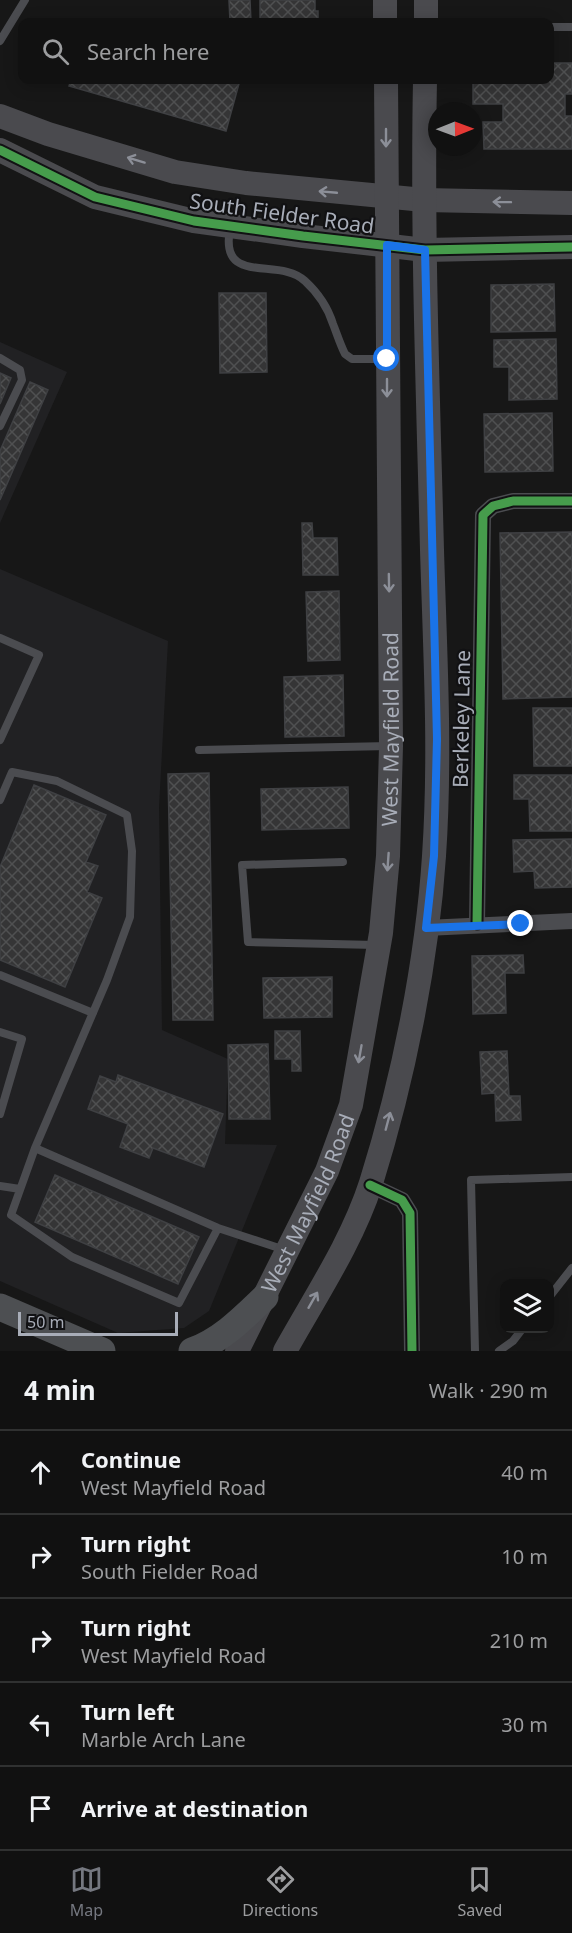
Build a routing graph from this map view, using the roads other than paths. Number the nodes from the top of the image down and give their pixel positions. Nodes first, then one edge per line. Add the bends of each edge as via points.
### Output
1 (24, 0) edge
2 (385, 0) edge
3 (426, 0) edge
4 (386, 18) edge
5 (426, 18) edge
6 (554, 27) edge
7 (572, 27) edge
8 (0, 41) edge
9 (386, 84) edge
10 (425, 84) edge
11 (0, 116) edge
12 (0, 150) edge
13 (387, 197) junction
14 (424, 200) junction
15 (572, 203) edge
16 (231, 226) junction
17 (387, 245) junction
18 (572, 247) edge
19 (425, 250) junction
20 (0, 358) edge
21 (387, 359) junction
22 (0, 426) edge
23 (572, 501) edge
24 (0, 638) edge
25 (0, 740) edge
26 (391, 746) junction
27 (199, 750) dead end
28 (0, 800) edge
29 (343, 862) dead end
30 (572, 921) edge
31 (477, 924) junction
32 (426, 928) junction
33 (379, 945) junction
34 (0, 975) edge
35 (93, 1013) junction
36 (0, 1032) edge
37 (0, 1114) edge
38 (35, 1148) junction
39 (572, 1177) edge
40 (370, 1185) junction
41 (0, 1186) edge
42 (20, 1189) junction
43 (218, 1228) junction
44 (289, 1251) junction
45 (572, 1268) edge
46 (554, 1290) edge
47 (265, 1297) junction
48 (0, 1307) edge
49 (520, 1333) edge
50 (102, 1351) edge
51 (192, 1351) edge
52 (237, 1351) edge
53 (285, 1351) edge
54 (412, 1351) edge
55 (475, 1351) edge
56 (499, 1351) edge

1 - 8 lane
2 - 4 main road
3 - 5 main road
6 - 7 lane
9 -> 13 main road, West Mayfield Road
10 - 14 main road, West Mayfield Road
13 -> 11 main road, South Fielder Road via 175,172
12 - 16 main road, South Fielder Road via 95,197
13 - 14 main road, South Fielder Road
13 - 17 main road, West Mayfield Road
15 -> 14 main road, South Fielder Road
14 - 19 main road, West Mayfield Road
16 - 17 main road, South Fielder Road
16 - 21 lane via 227,243 230,255 244,266 284,270 304,279 326,307 345,354 352,359
17 - 19 main road, South Fielder Road
17 - 21 main road, West Mayfield Road
18 - 19 main road, South Fielder Road
19 - 32 main road, West Mayfield Road via 437,739 434,856
20 - 22 lane via 20,370 22,380
21 -> 26 main road, West Mayfield Road
23 - 31 street, Berkeley Lane via 513,501 493,506 483,515
24 - 25 lane via 39,655
26 - 27 lane
26 -> 33 main road, West Mayfield Road via 388,856
28 - 35 lane via 12,772 57,781 127,815 132,851 130,917
29 - 33 lane via 242,865 248,942
30 - 31 street
31 - 32 street
40 -> 32 main road, West Mayfield Road via 398,1084
33 -> 44 main road, West Mayfield Road via 351,1105 327,1171
34 - 35 lane
35 - 38 lane
36 - 37 lane via 22,1038
38 - 42 lane
38 - 43 lane
39 - 55 lane via 471,1180
53 -> 40 main road, West Mayfield Road via 342,1250
40 - 54 street via 402,1200 410,1213
41 - 42 lane
42 - 43 lane via 11,1215 72,1257 179,1303
43 - 44 lane
44 - 47 main road, West Mayfield Road
45 - 46 lane
47 - 51 main road via 219,1338
47 - 52 main road, West Mayfield Road
48 - 50 main road
49 - 56 lane

